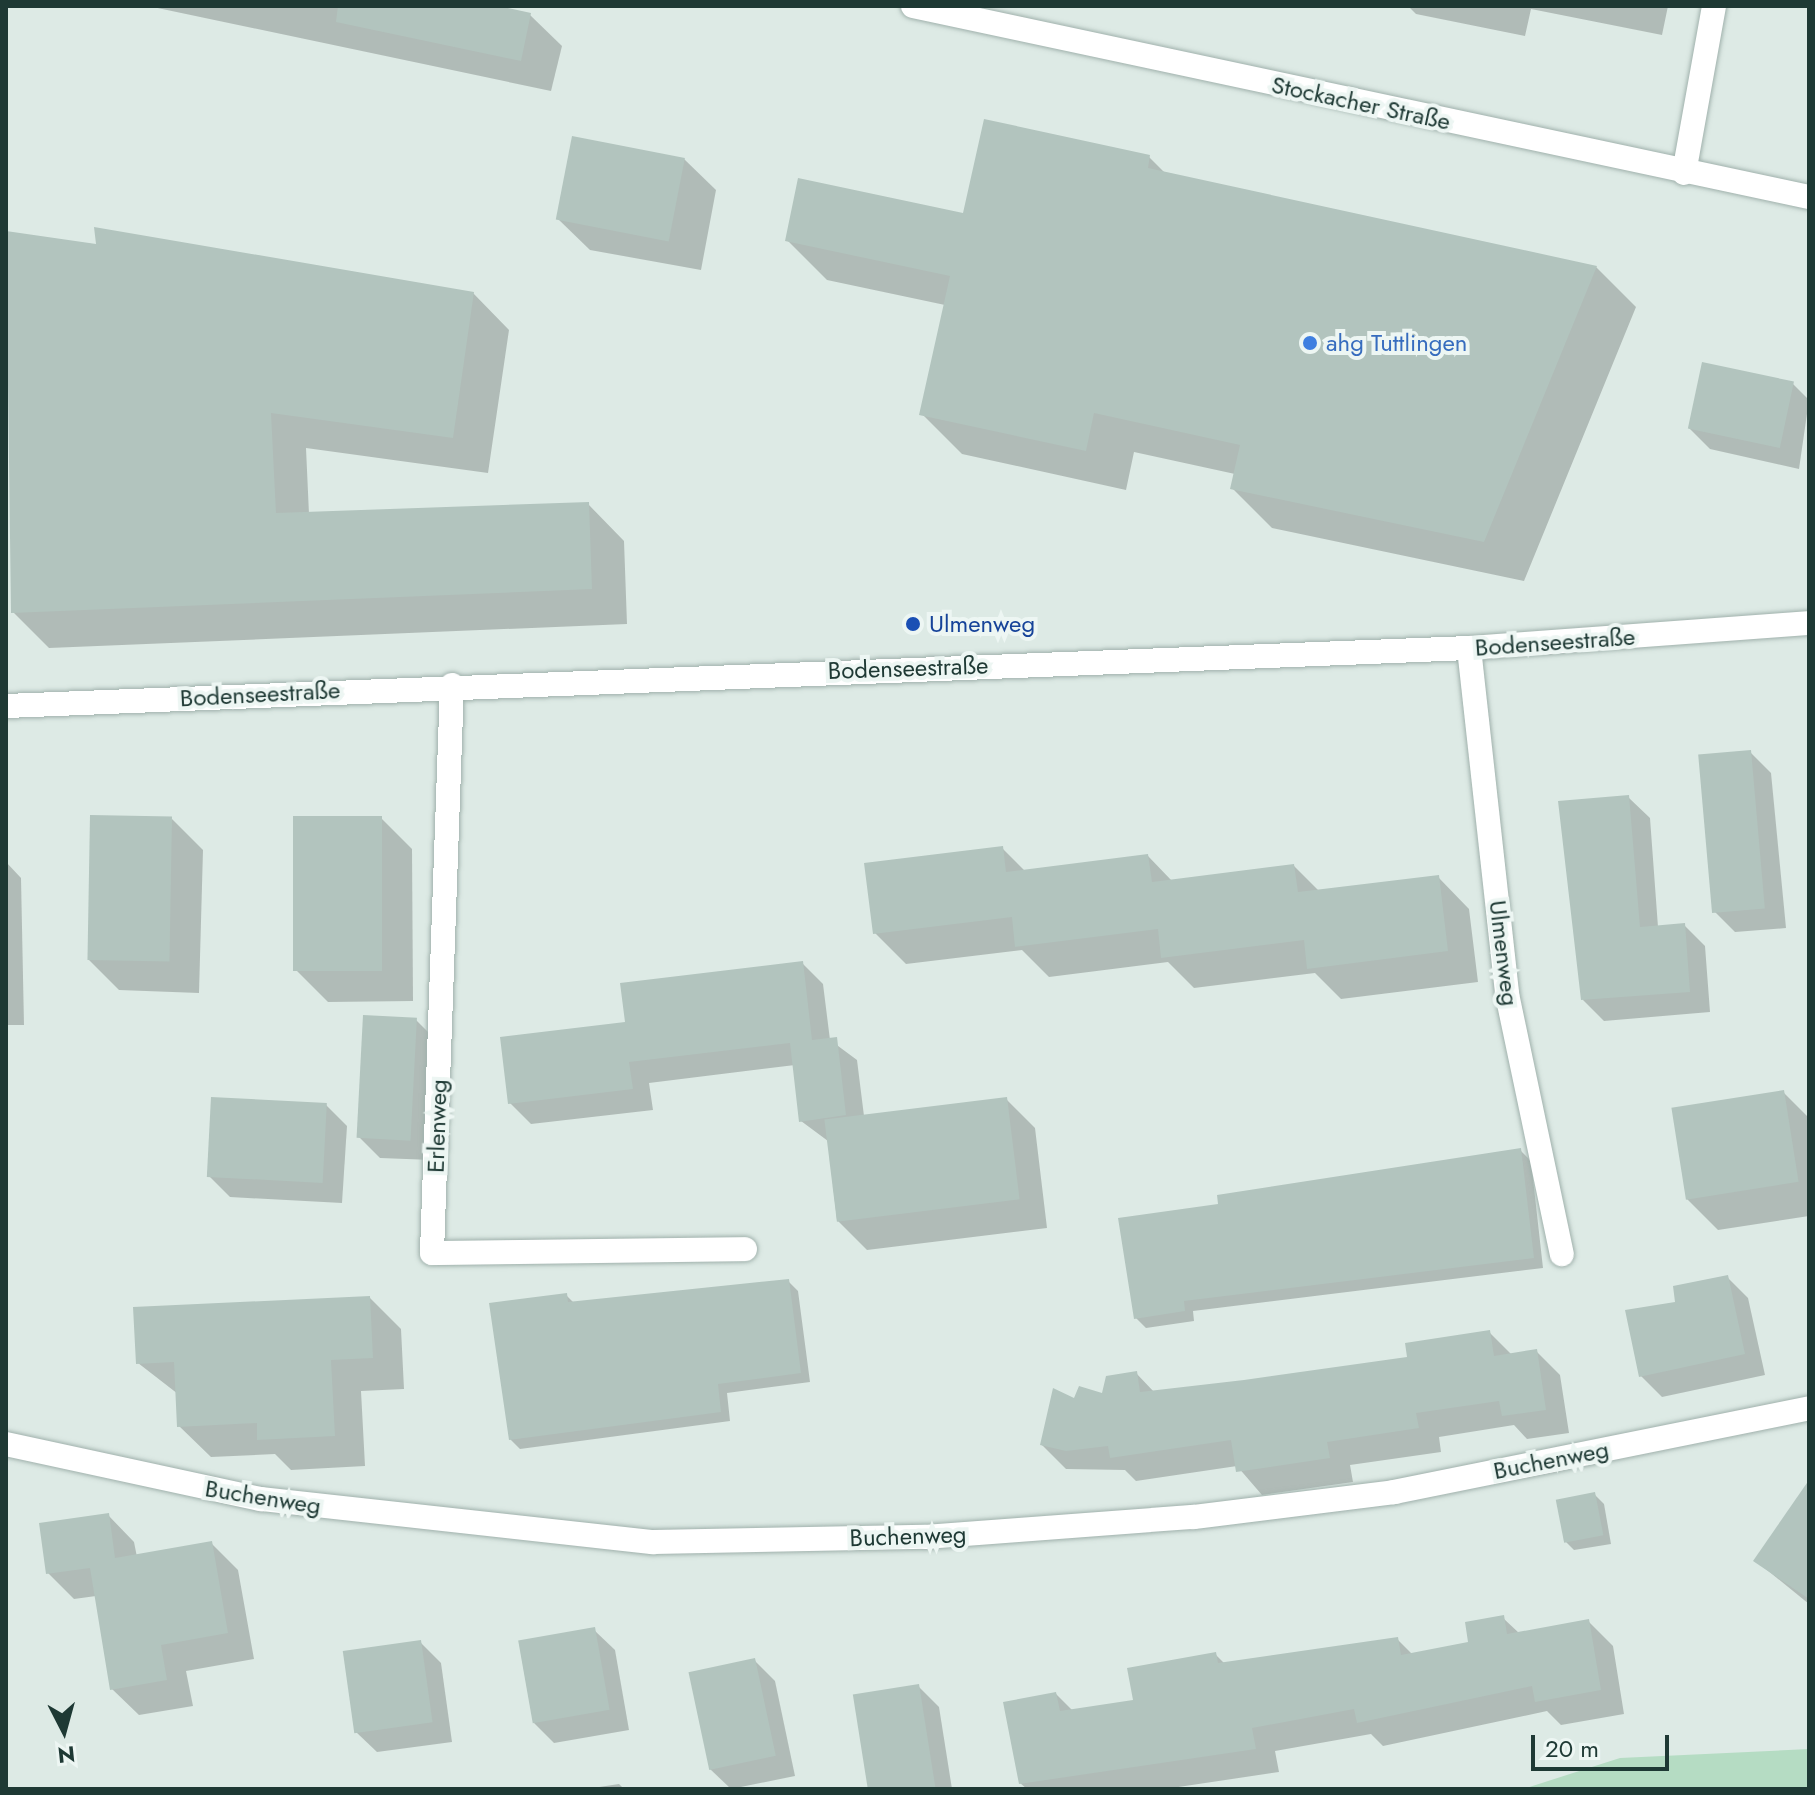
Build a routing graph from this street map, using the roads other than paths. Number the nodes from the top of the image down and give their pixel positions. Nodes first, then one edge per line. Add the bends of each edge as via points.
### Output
1 (913, 6) edge
2 (1714, 6) edge
3 (1684, 173) junction
4 (1809, 197) edge
5 (1809, 623) edge
6 (1469, 648) junction
7 (452, 685) junction
8 (6, 706) edge
9 (745, 1249) dead end
10 (1562, 1254) dead end
11 (1809, 1408) edge
12 (6, 1444) edge

1 - 3 street, Stockacher Straße
2 - 3 street
3 - 4 street, Stockacher Straße
5 - 6 street, Bodenseestraße
6 - 7 street, Bodenseestraße
6 - 10 street, Ulmenweg via 1507,994
7 - 8 street, Bodenseestraße
7 - 9 street, Erlenweg via 432,1253
11 - 12 street, Buchenweg via 1394,1492 1194,1517 925,1537 717,1541 559,1536 261,1499

